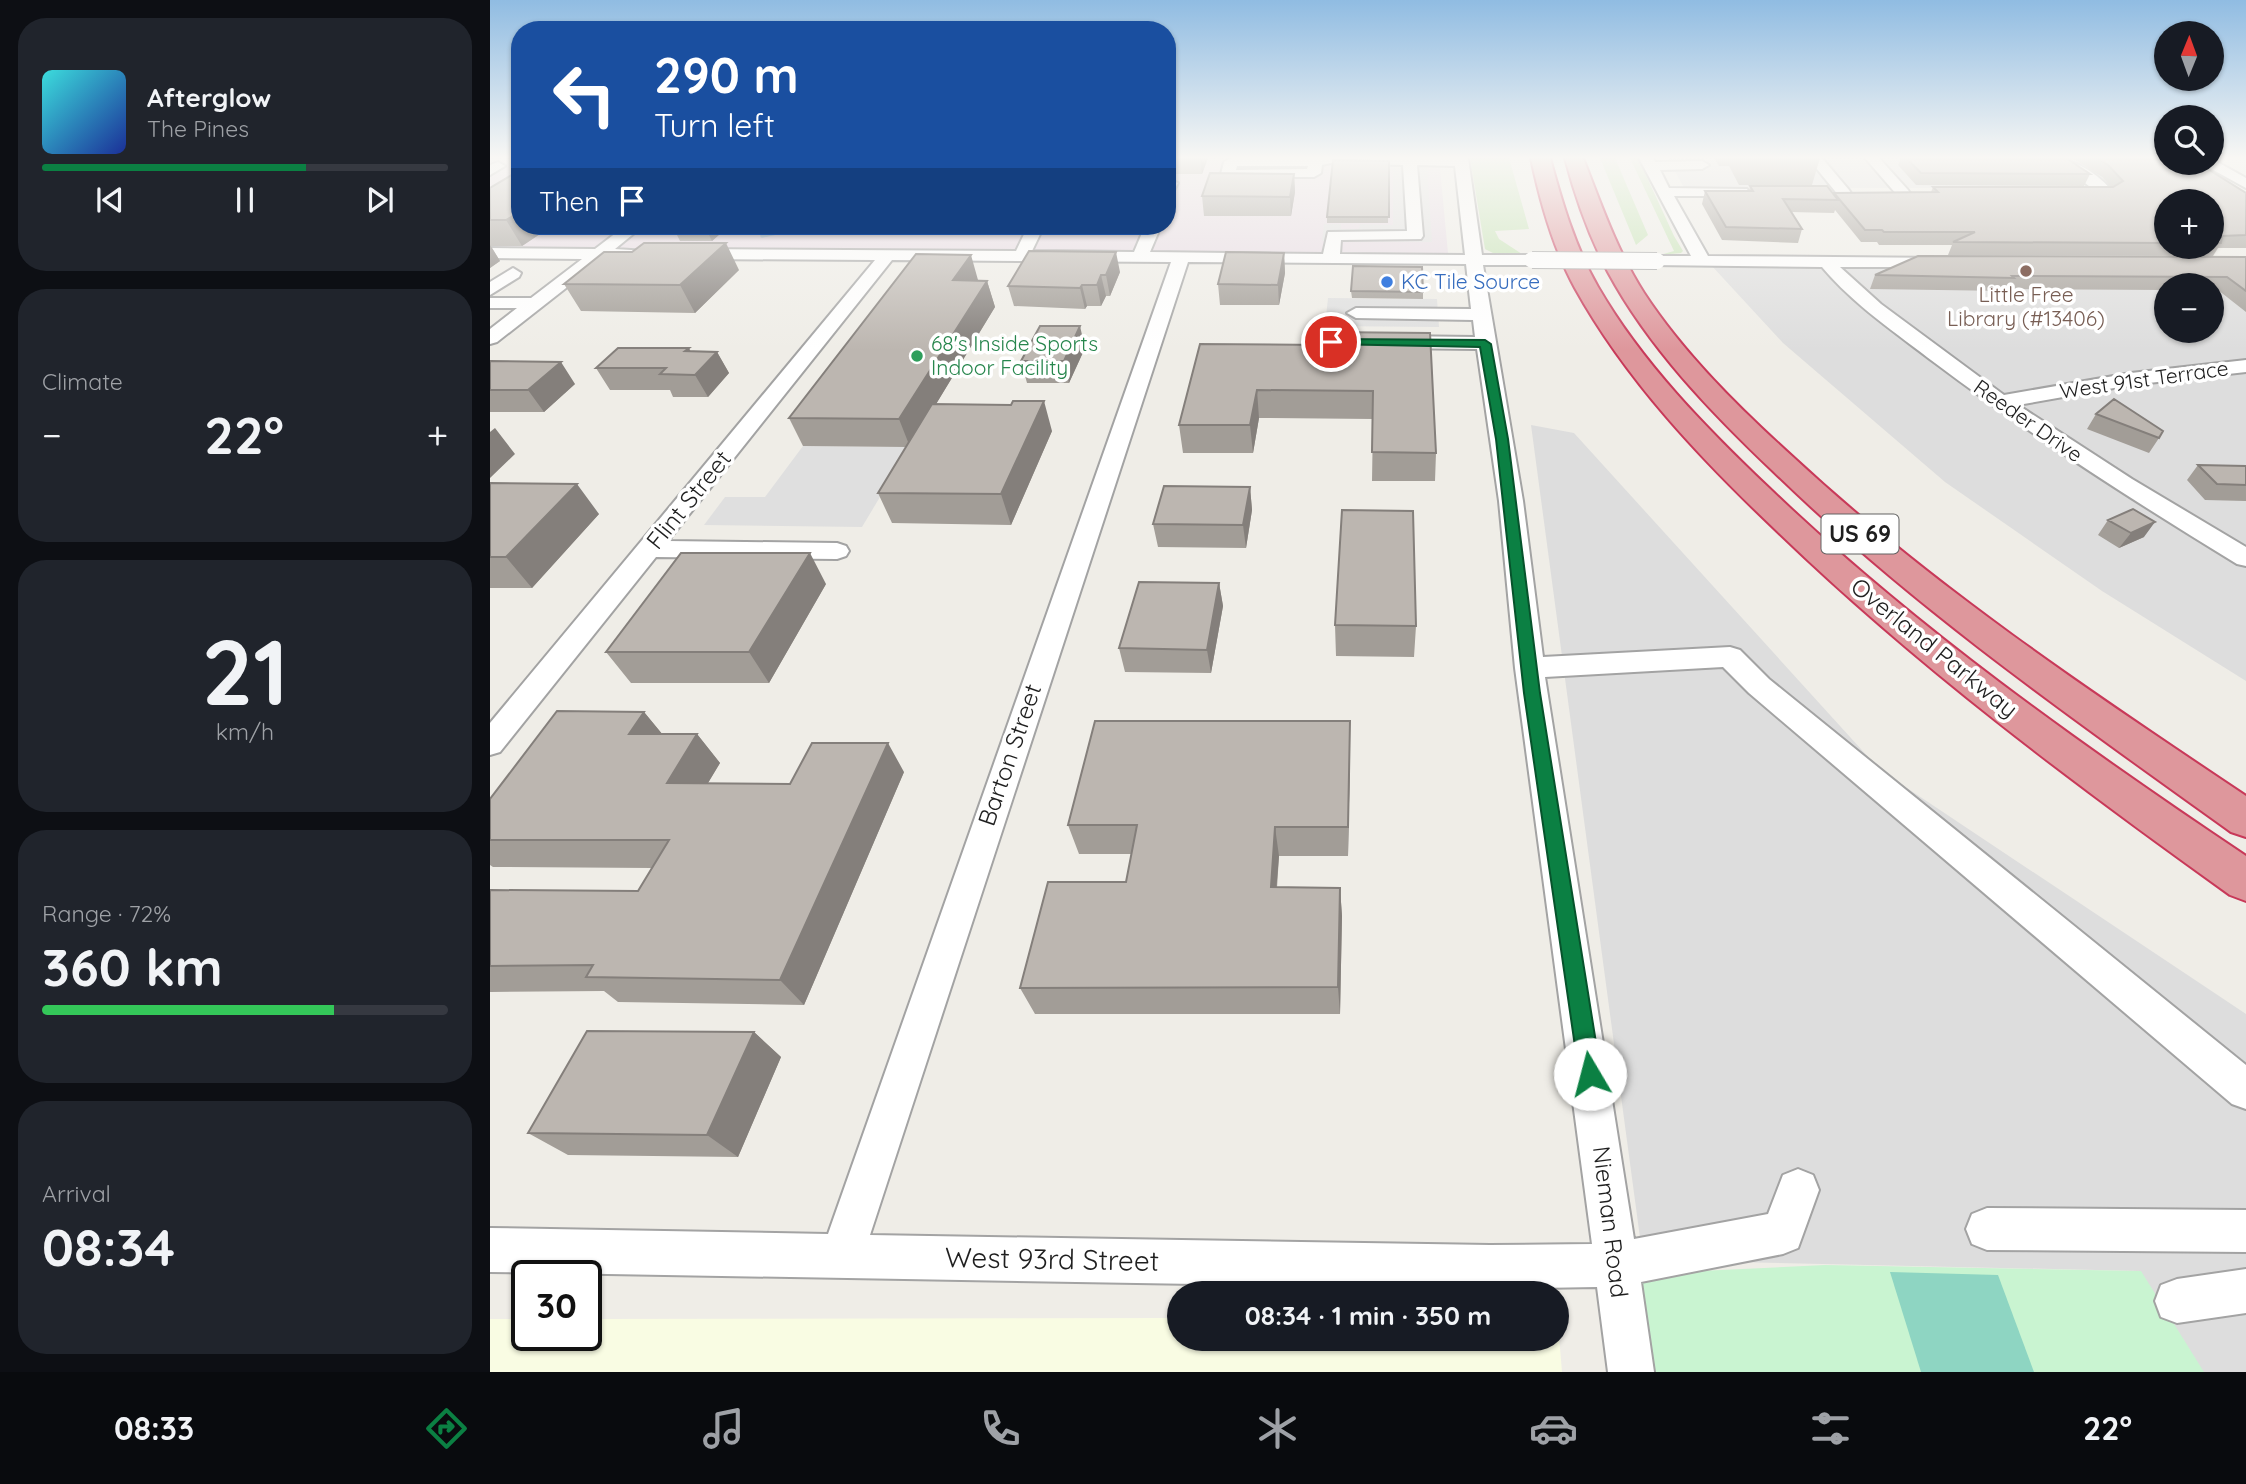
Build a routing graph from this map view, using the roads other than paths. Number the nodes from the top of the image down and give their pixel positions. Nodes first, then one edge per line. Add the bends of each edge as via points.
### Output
1 (1414, 222) edge
2 (1469, 222) edge
3 (1537, 222) edge
4 (1559, 222) edge
5 (1597, 222) edge
6 (1681, 222) edge
7 (623, 235) edge
8 (1032, 235) edge
9 (1149, 235) edge
10 (735, 238) dead end
11 (1198, 252) junction
12 (490, 253) edge
13 (599, 254) junction
14 (717, 255) junction
15 (887, 256) junction
16 (1021, 257) junction
17 (1140, 257) junction
18 (1331, 259) junction
19 (1474, 260) junction
20 (1702, 261) junction
21 (1826, 262) junction
22 (1952, 262) edge
23 (513, 273) dead end
24 (1586, 285) junction
25 (490, 290) edge
26 (490, 303) edge
27 (535, 303) junction
28 (1356, 313) dead end
29 (1483, 329) junction
30 (490, 338) edge
31 (1371, 342) edge
32 (2246, 366) edge
33 (2000, 402) junction
34 (649, 549) junction
35 (837, 551) dead end
36 (2243, 553) edge
37 (1529, 668) junction
38 (490, 744) edge
39 (2246, 819) edge
40 (2246, 881) edge
41 (2246, 1090) edge
42 (1798, 1190) dead end
43 (1987, 1229) dead end
44 (2246, 1231) edge
45 (490, 1250) edge
46 (844, 1255) junction
47 (1614, 1265) junction
48 (2246, 1291) edge
49 (2177, 1301) dead end
50 (1630, 1372) edge

1 - 18 street via 1415,236 1334,235
2 - 19 street, Nieman Road
3 - 24 highway
4 - 24 highway, Overland Parkway / US 69
5 - 39 highway, Overland Parkway / US 69 via 1638,300 1695,375 1780,462 1900,568 1983,633
6 - 20 street
7 - 13 street
8 - 16 street
9 - 17 street
10 - 14 street
11 - 17 street
11 - 18 street via 1296,250
11 - 46 street, Barton Street via 883,1129
12 - 13 street
13 - 14 street
13 - 27 street
14 - 15 street
15 - 16 street
15 - 34 street, Flint Street
16 - 17 street
18 - 19 street
19 - 20 street, bridge
19 - 29 street, Nieman Road
20 - 21 street
21 - 22 street
21 - 33 street, Reeder Drive via 1858,293
23 - 25 street
24 - 40 highway, Overland Parkway / US 69 via 1641,367 1681,415 1739,477 1875,604 2094,773
26 - 27 street
27 - 30 street
28 - 29 street
29 - 31 street
29 - 37 street, Nieman Road via 1511,501
32 - 33 street, West 91st Terrace via 2131,379
33 - 36 street, Reeder Drive via 2149,501
34 - 35 street
34 - 38 street, Flint Street
37 - 41 street via 1730,657 1759,686
37 - 47 street, Nieman Road
42 - 47 street, West 93rd Street via 1783,1233
43 - 44 street
45 - 46 street, West 93rd Street
46 - 47 street, West 93rd Street via 1476,1267
47 - 50 street, Nieman Road
48 - 49 street

